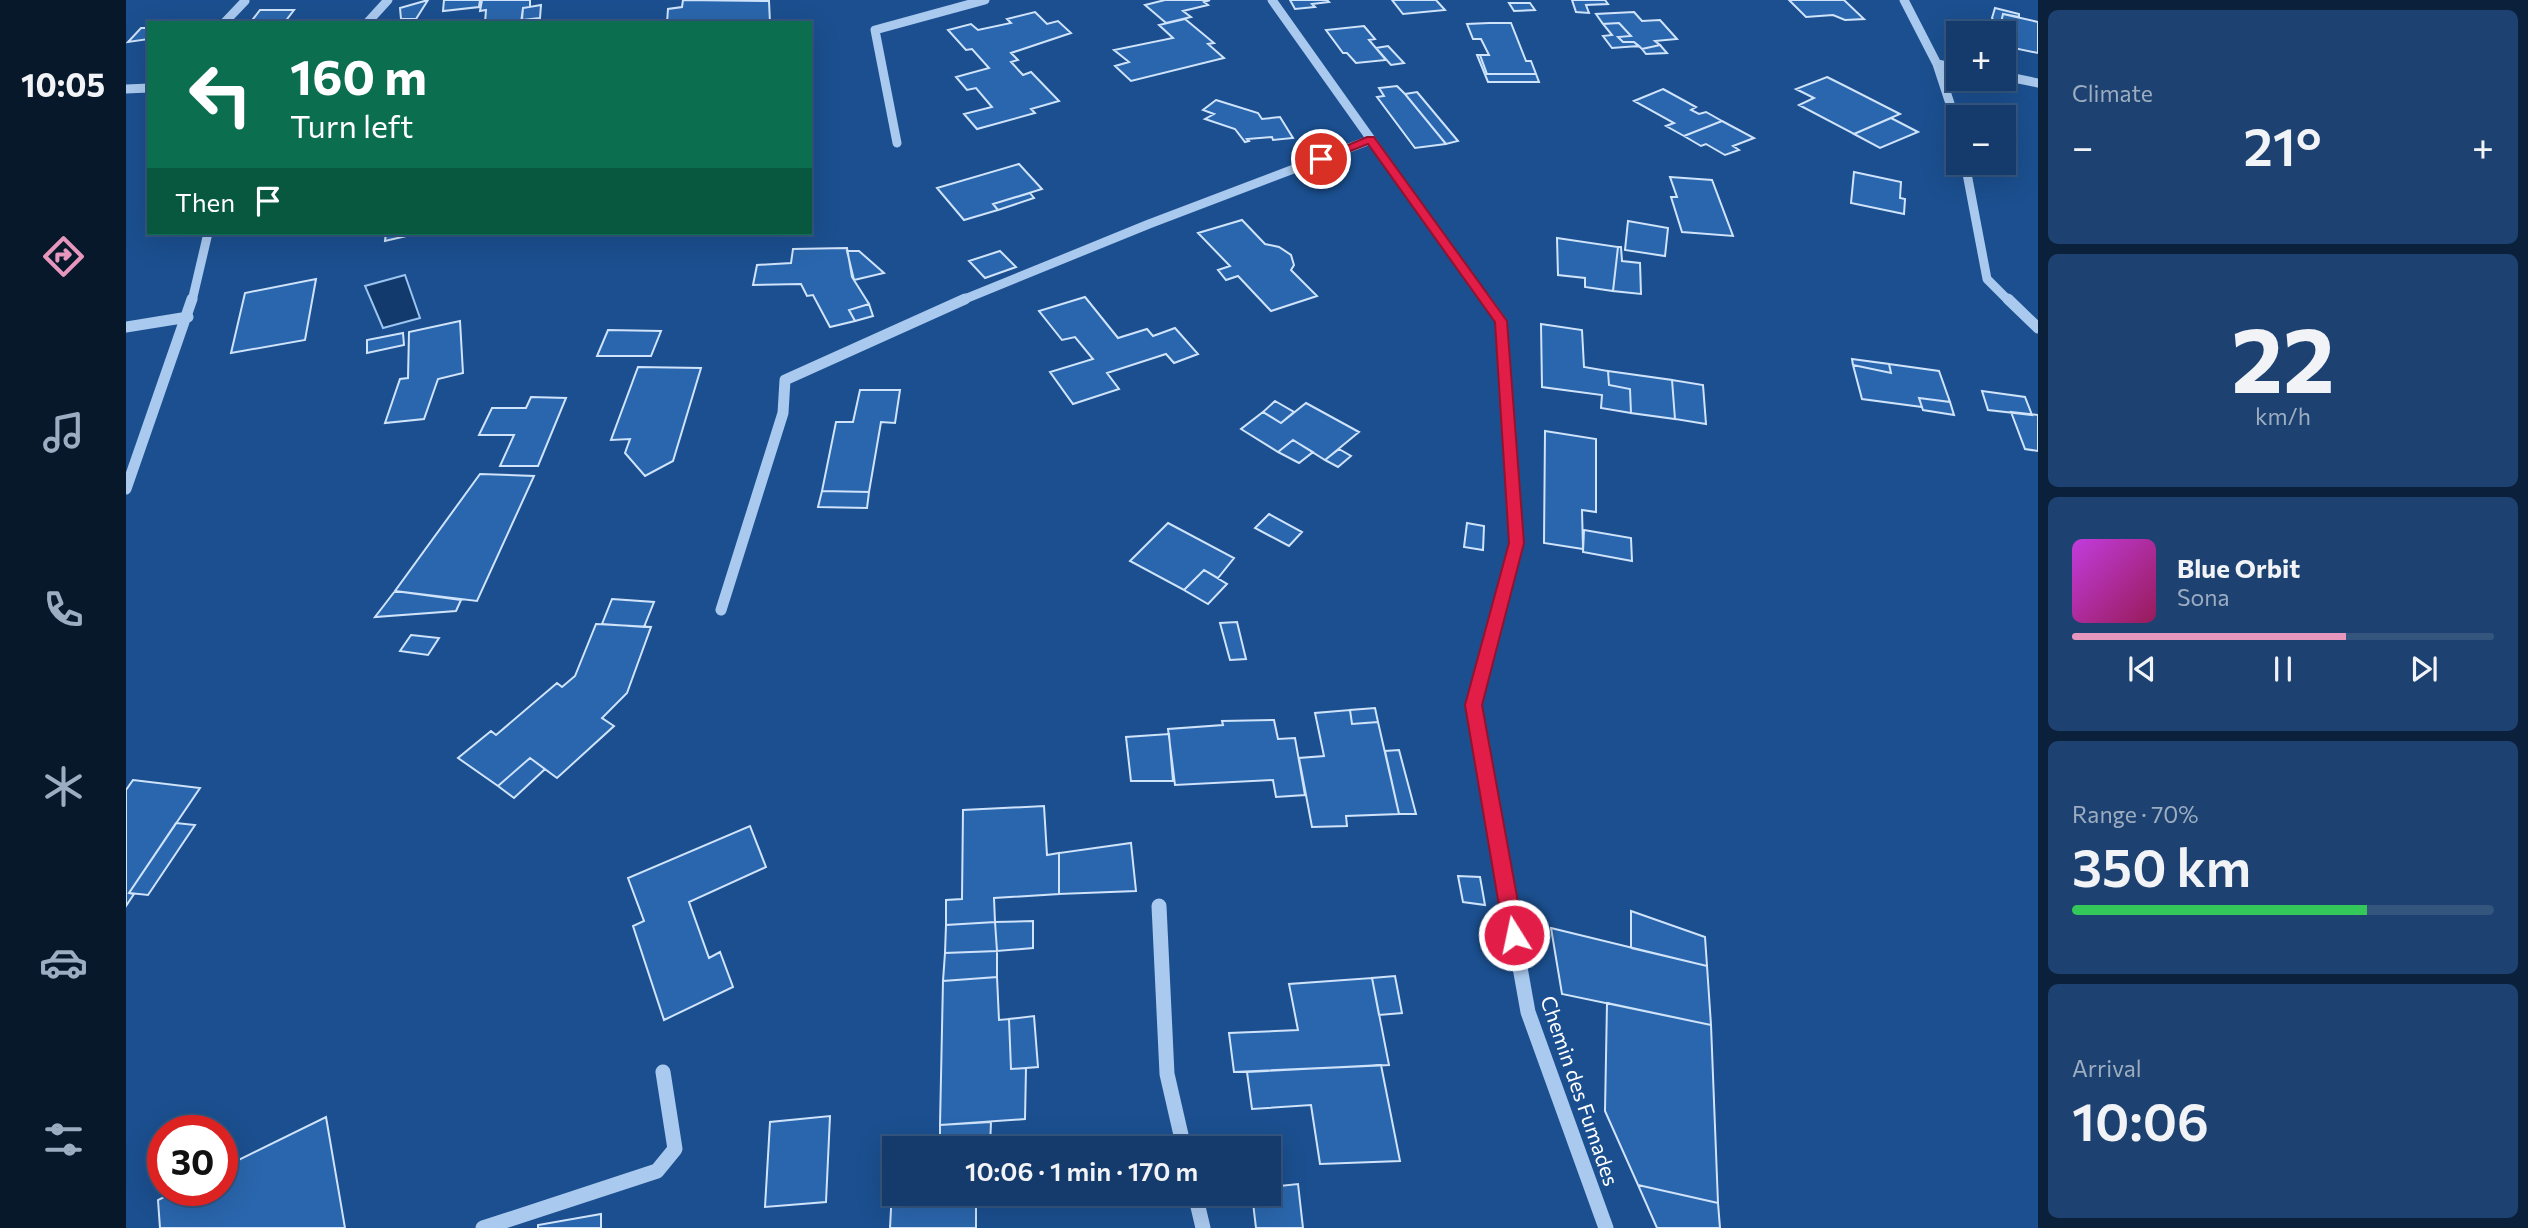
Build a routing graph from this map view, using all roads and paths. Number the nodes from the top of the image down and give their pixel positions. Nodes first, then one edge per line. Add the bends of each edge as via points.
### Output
1 (388, 0) edge
2 (985, 0) edge
3 (1272, 0) edge
4 (1903, 0) edge
5 (245, 1) edge
6 (226, 21) edge
7 (369, 21) edge
8 (1937, 64) junction
9 (1946, 66) edge
10 (2016, 78) edge
11 (2038, 83) edge
12 (147, 88) edge
13 (126, 89) edge
14 (1950, 105) edge
15 (1370, 140) junction
16 (897, 143) dead end
17 (1967, 175) edge
18 (208, 235) edge
19 (188, 317) junction
20 (126, 327) edge
21 (2038, 328) edge
22 (126, 489) edge
23 (721, 610) dead end
24 (1159, 905) dead end
25 (663, 1072) dead end
26 (1181, 1136) edge
27 (1198, 1206) edge
28 (483, 1228) edge
29 (1203, 1228) edge
30 (1606, 1228) edge

1 - 7 street
2 - 16 street via 875,30
3 - 15 street, Chemin des Fumades
4 - 8 street
5 - 6 street
8 - 9 street
8 - 14 street
10 - 11 street
12 - 13 lane
15 - 23 street via 1074,253 785,380 783,413
15 - 30 street, Chemin des Fumades via 1501,321 1517,543 1474,705 1528,1012
17 - 21 street via 1987,279
18 - 19 street
19 - 20 lane
19 - 22 street
24 - 26 street via 1167,1074
25 - 28 street via 675,1149 657,1171
27 - 29 street

